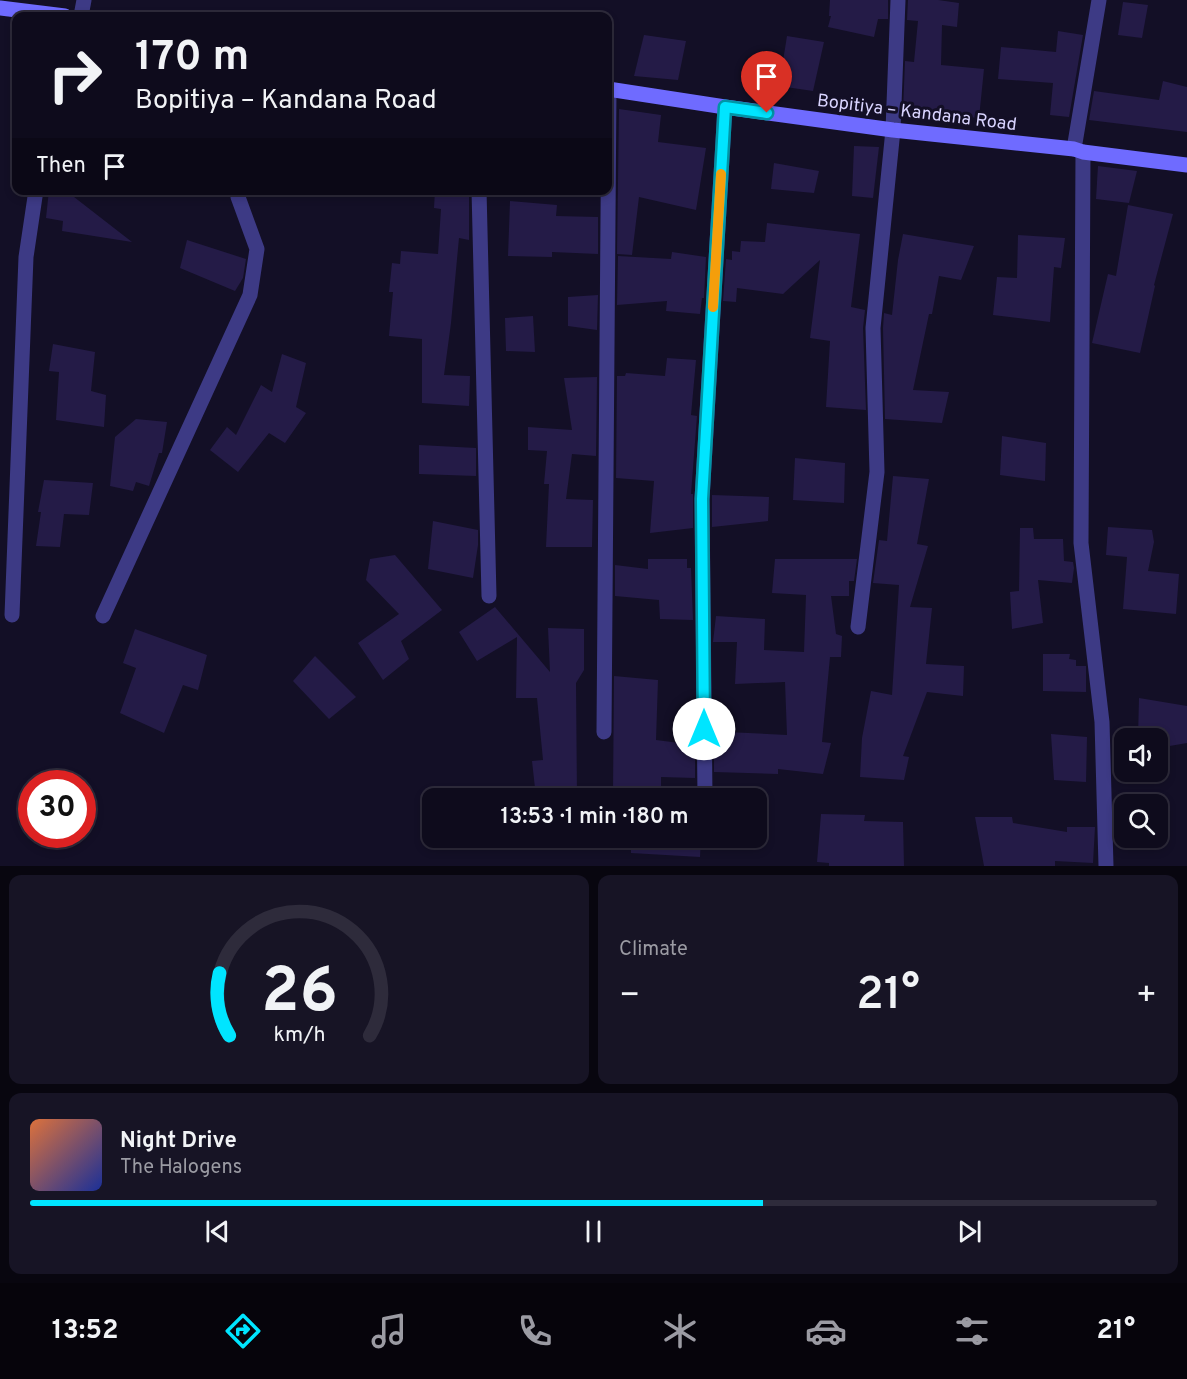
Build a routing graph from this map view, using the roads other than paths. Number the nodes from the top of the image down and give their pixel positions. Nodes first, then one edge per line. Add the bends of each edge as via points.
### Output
1 (898, 0) edge
2 (1099, 0) edge
3 (0, 8) edge
4 (32, 12) edge
5 (612, 90) edge
6 (725, 107) junction
7 (893, 130) junction
8 (1079, 151) junction
9 (1187, 165) edge
10 (35, 195) edge
11 (238, 195) edge
12 (479, 195) edge
13 (607, 195) edge
14 (489, 596) dead end
15 (12, 615) dead end
16 (103, 616) dead end
17 (858, 627) dead end
18 (604, 732) dead end
19 (705, 788) edge
20 (1106, 866) edge

1 - 7 street
2 - 8 street
3 - 4 street
5 - 6 street, Bopitiya – Kandana Road
6 - 7 street, Bopitiya – Kandana Road
6 - 19 street via 702,499
7 - 8 street, Bopitiya – Kandana Road
7 - 17 street via 873,328 878,472
8 - 9 street, Bopitiya – Kandana Road
8 - 20 street via 1082,543 1102,722
10 - 15 street via 26,257
11 - 16 street via 257,249 250,295
12 - 14 street
13 - 18 street

